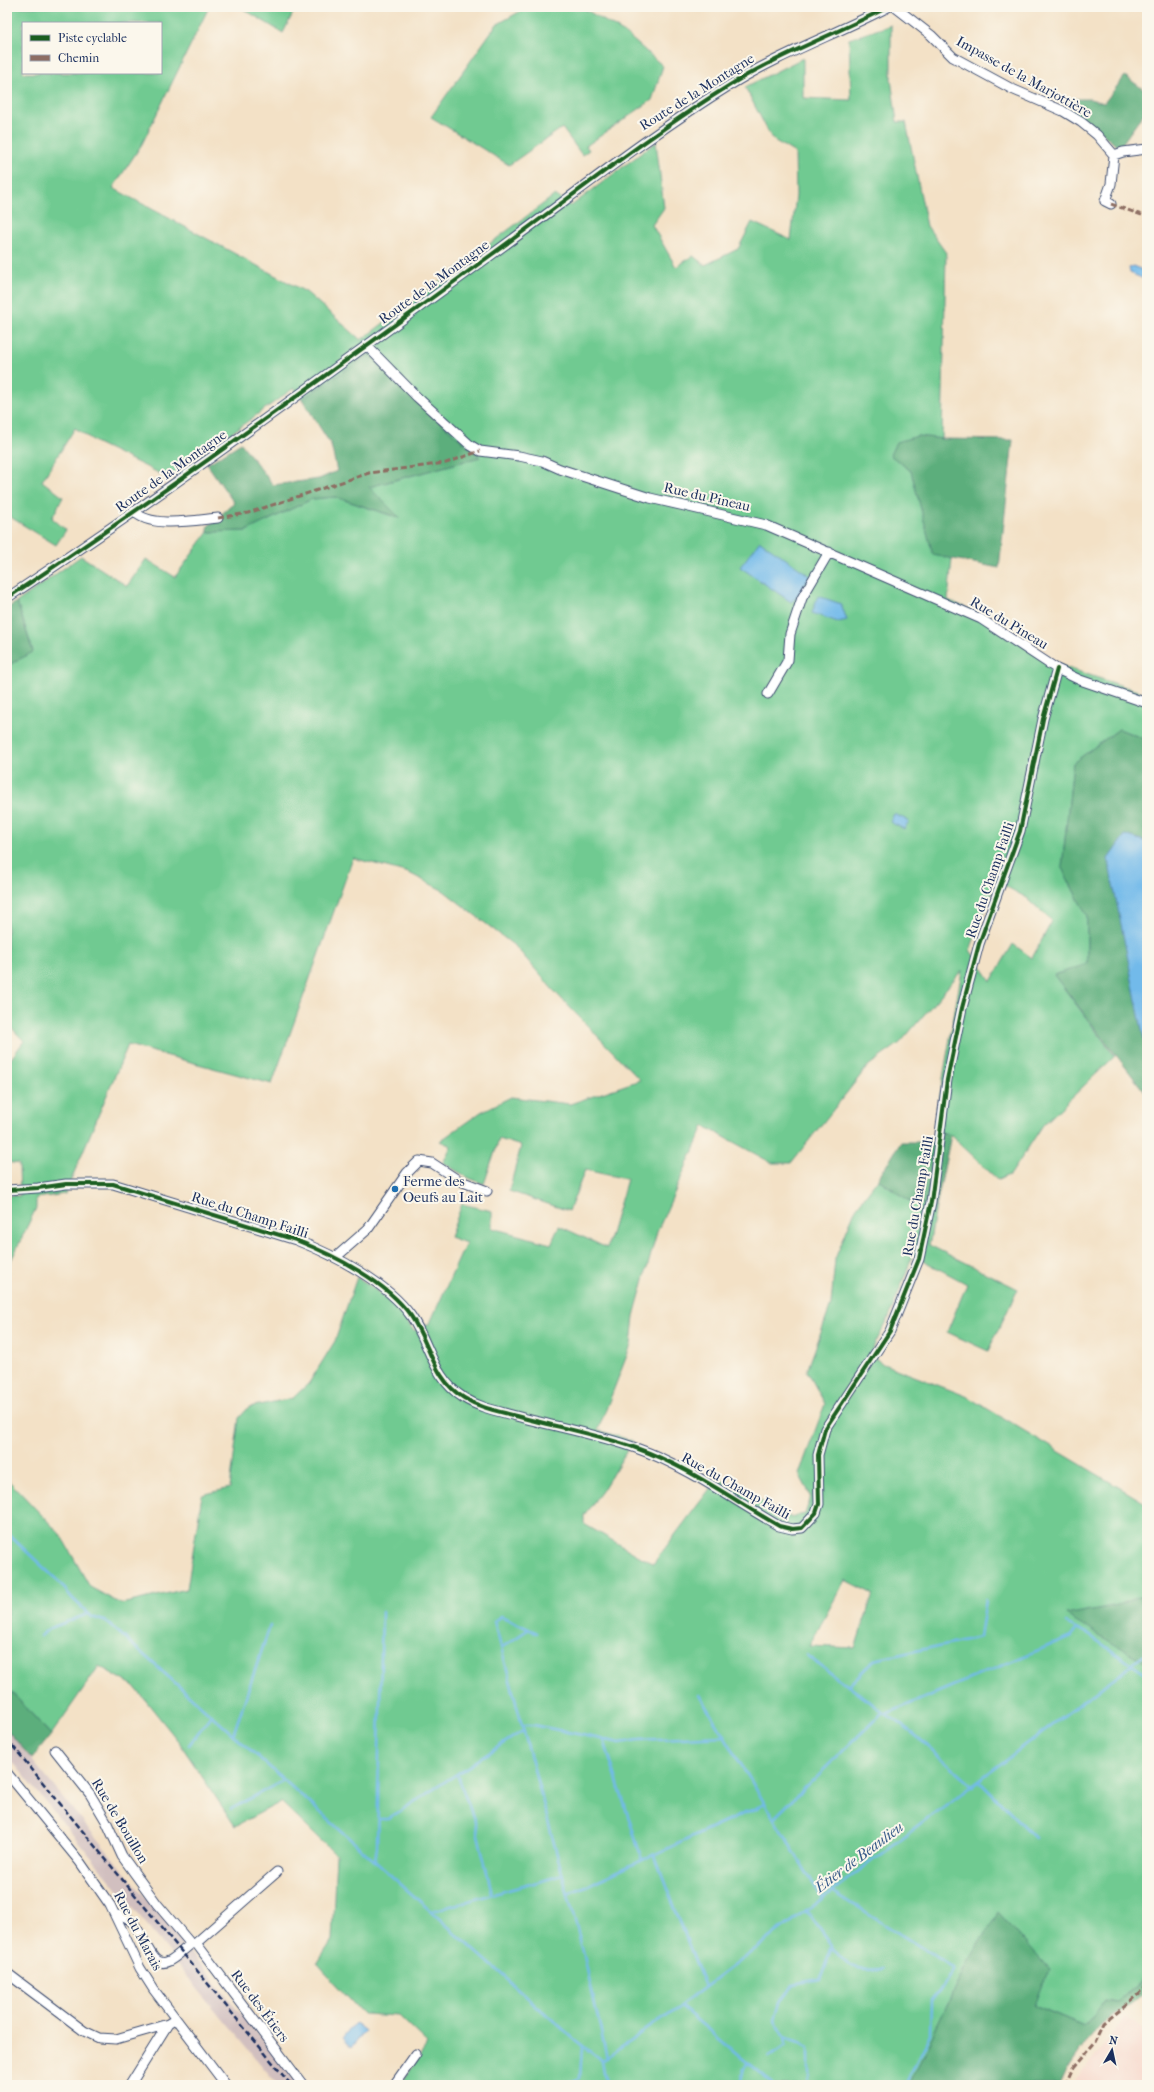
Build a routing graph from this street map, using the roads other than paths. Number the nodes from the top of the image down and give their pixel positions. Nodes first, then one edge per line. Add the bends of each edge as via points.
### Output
1 (888, 7) edge
2 (895, 7) edge
3 (1147, 149) edge
4 (1114, 155) junction
5 (1111, 204) dead end
6 (366, 345) junction
7 (134, 511) junction
8 (218, 518) dead end
9 (829, 552) junction
10 (7, 598) edge
11 (1057, 669) junction
12 (768, 694) dead end
13 (1147, 702) edge
14 (7, 1190) edge
15 (487, 1191) dead end
16 (336, 1257) junction
17 (55, 1750) dead end
18 (7, 1773) edge
19 (277, 1872) dead end
20 (115, 1915) junction
21 (193, 1944) junction
22 (7, 1973) edge
23 (172, 2021) junction
24 (416, 2054) dead end
25 (130, 2085) edge
26 (226, 2085) edge
27 (303, 2085) edge
28 (394, 2085) edge

1 - 6 street, Route de la Montagne via 728,86 619,158 494,253
2 - 4 street, Impasse de la Marjottière via 953,57 1012,89 1063,111 1097,135
3 - 4 street
4 - 5 street via 1111,184 1105,201
6 - 7 street, Route de la Montagne
6 - 9 street, Rue du Pineau via 417,397 480,451 542,461 560,470 650,498 766,525
7 - 8 street via 144,518 169,522
7 - 10 street, Route de la Montagne
9 - 11 street, Rue du Pineau via 981,619
9 - 12 street via 802,598 790,634 788,660
11 - 13 street, Rue du Pineau via 1080,680
11 - 16 street, Rue du Champ Failli via 1043,719 1020,831 979,944 962,1008 947,1080 931,1202 919,1259 890,1331 825,1429 818,1455 819,1504 812,1520 802,1528 786,1529 694,1474 656,1455 490,1409 466,1399 456,1392 435,1368 418,1328 402,1305
14 - 16 street, Rue du Champ Failli via 66,1184 113,1184 296,1240
15 - 16 street via 458,1180 432,1163 419,1161 407,1173 368,1229
17 - 21 street, Rue de Bouillon via 90,1794 122,1856 157,1904
18 - 20 street, Rue du Marais via 80,1862
19 - 21 street
20 - 21 street via 120,1914 136,1924 149,1954 158,1961 169,1961
20 - 23 street, Rue du Marais via 140,1968
21 - 27 street, Rue des Étiers
22 - 23 street via 84,2031 99,2038 116,2040
23 - 25 street
23 - 26 street, Rue du Marais
24 - 28 street

